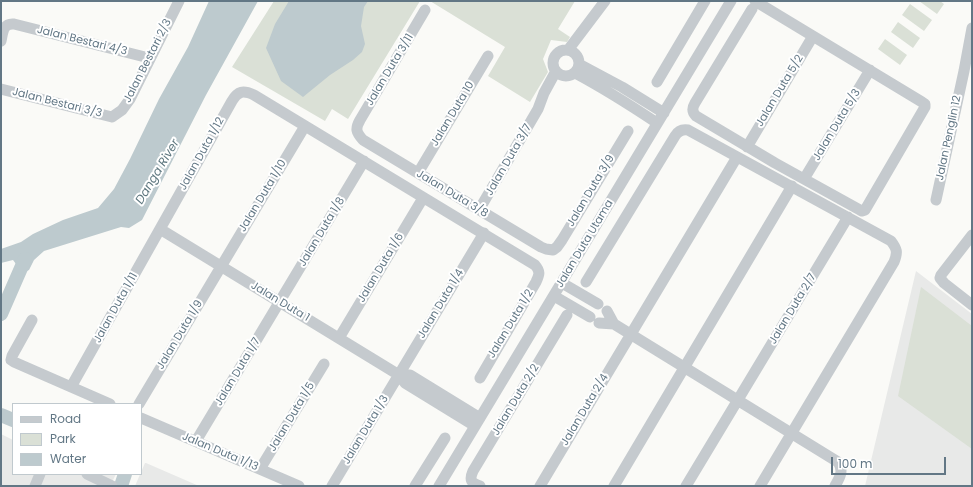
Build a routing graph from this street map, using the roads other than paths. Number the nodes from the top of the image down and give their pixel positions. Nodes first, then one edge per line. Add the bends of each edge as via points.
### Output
1 (179, 1) edge
2 (705, 1) edge
3 (731, 1) edge
4 (604, 3) edge
5 (754, 5) edge
6 (425, 10) dead end
7 (972, 28) edge
8 (813, 36) junction
9 (1, 41) edge
10 (488, 56) dead end
11 (150, 58) junction
12 (575, 60) junction
13 (870, 70) junction
14 (968, 72) edge
15 (559, 74) junction
16 (657, 82) dead end
17 (1, 88) edge
18 (664, 113) junction
19 (112, 117) joint
20 (657, 123) junction
21 (305, 126) junction
22 (356, 130) joint
23 (628, 130) dead end
24 (747, 147) junction
25 (737, 156) junction
26 (364, 161) junction
27 (418, 173) junction
28 (804, 179) junction
29 (792, 186) junction
30 (424, 198) junction
31 (936, 200) dead end
32 (479, 210) junction
33 (848, 217) junction
34 (160, 229) junction
35 (484, 233) junction
36 (972, 235) edge
37 (553, 250) joint
38 (221, 266) junction
39 (586, 282) dead end
40 (562, 283) junction
41 (554, 296) junction
42 (280, 302) junction
43 (972, 305) edge
44 (567, 315) dead end
45 (32, 320) dead end
46 (614, 324) junction
47 (631, 334) junction
48 (339, 338) junction
49 (324, 364) dead end
50 (685, 368) junction
51 (399, 375) junction
52 (480, 378) dead end
53 (71, 387) junction
54 (738, 400) junction
55 (108, 403) edge
56 (140, 403) edge
57 (142, 418) edge
58 (478, 422) junction
59 (792, 433) junction
60 (445, 438) dead end
61 (196, 441) junction
62 (260, 469) junction
63 (40, 475) edge
64 (89, 475) edge
65 (108, 484) edge
66 (478, 485) edge
67 (35, 486) edge
68 (299, 486) edge
69 (332, 486) edge
70 (415, 486) edge
71 (439, 486) edge
72 (540, 486) edge
73 (614, 486) edge
74 (686, 486) edge
75 (760, 486) edge
76 (835, 486) edge

1 - 11 street, Jalan Bestari 2/3
2 - 16 street
3 - 18 street, Jalan Duta Utama
4 - 12 street via 594,15
5 - 8 street
5 - 24 street via 692,110 696,116
6 - 22 street, Jalan Duta 3/11
7 - 14 street, Jalan Penglin 12
8 - 13 street
8 - 24 street, Jalan Duta 5/2
9 - 11 street, Jalan Bestari 4/3 via 7,25 14,24
10 - 27 street, Jalan Duta 10
11 - 19 street, Jalan Bestari 2/3 via 130,99 122,110
12 - 15 street via 569,76
12 - 15 street via 564,50 556,54 553,67
12 - 18 street
12 - 20 street via 602,88
13 - 28 street, Jalan Duta 5/3
13 - 28 street via 922,102 925,107 865,210 862,211 834,197
14 - 31 street, Jalan Penglin 12
15 - 32 street, Jalan Duta 3/7 via 544,93 538,109
17 - 19 street, Jalan Bestari 3/3
18 - 20 street, Jalan Duta Utama
20 - 40 street, Jalan Duta Utama
21 - 26 street
21 - 34 street, Jalan Duta 1/12 via 254,94 242,92 236,95
21 - 38 street, Jalan Duta 1/10
22 - 27 street, Jalan Duta 3/8 via 363,140
23 - 37 street, Jalan Duta 3/9 via 562,240
24 - 28 street
25 - 29 street
25 - 39 street via 688,130 677,132
25 - 47 street, Jalan Duta 2/4
26 - 30 street
26 - 42 street, Jalan Duta 1/8
27 - 32 street, Jalan Duta 3/8
29 - 33 street
29 - 50 street
30 - 35 street
30 - 48 street, Jalan Duta 1/6
32 - 37 street, Jalan Duta 3/8 via 541,247
33 - 54 street, Jalan Duta 2/7
33 - 59 street via 891,241 897,250 897,256
34 - 38 street, Jalan Duta 1
34 - 53 street, Jalan Duta 1/11
35 - 51 street, Jalan Duta 1/4
35 - 52 street, Jalan Duta 1/2 via 536,265 539,276
36 - 43 street via 940,278
38 - 42 street, Jalan Duta 1
38 - 56 street, Jalan Duta 1/9
40 - 41 street, Jalan Duta Utama
40 - 46 street via 602,308
41 - 46 street via 594,320
41 - 58 street, Jalan Duta Utama
42 - 48 street, Jalan Duta 1
42 - 61 street, Jalan Duta 1/7
44 - 66 street, Jalan Duta 2/2 via 473,471 471,480
45 - 53 street via 11,360
46 - 47 street
47 - 50 street
47 - 72 street, Jalan Duta 2/4
48 - 51 street, Jalan Duta 1
49 - 62 street, Jalan Duta 1/5
50 - 54 street
50 - 73 street
51 - 58 street, Jalan Duta 1 via 405,383
51 - 69 street, Jalan Duta 1/3
53 - 55 street
54 - 59 street
54 - 74 street, Jalan Duta 2/7
57 - 61 street, Jalan Duta 1/13
58 - 71 street, Jalan Duta Utama
59 - 75 street
59 - 76 street via 838,462 842,469
60 - 70 street
61 - 62 street, Jalan Duta 1/13
62 - 68 street, Jalan Duta 1/13
63 - 67 street
64 - 65 street

